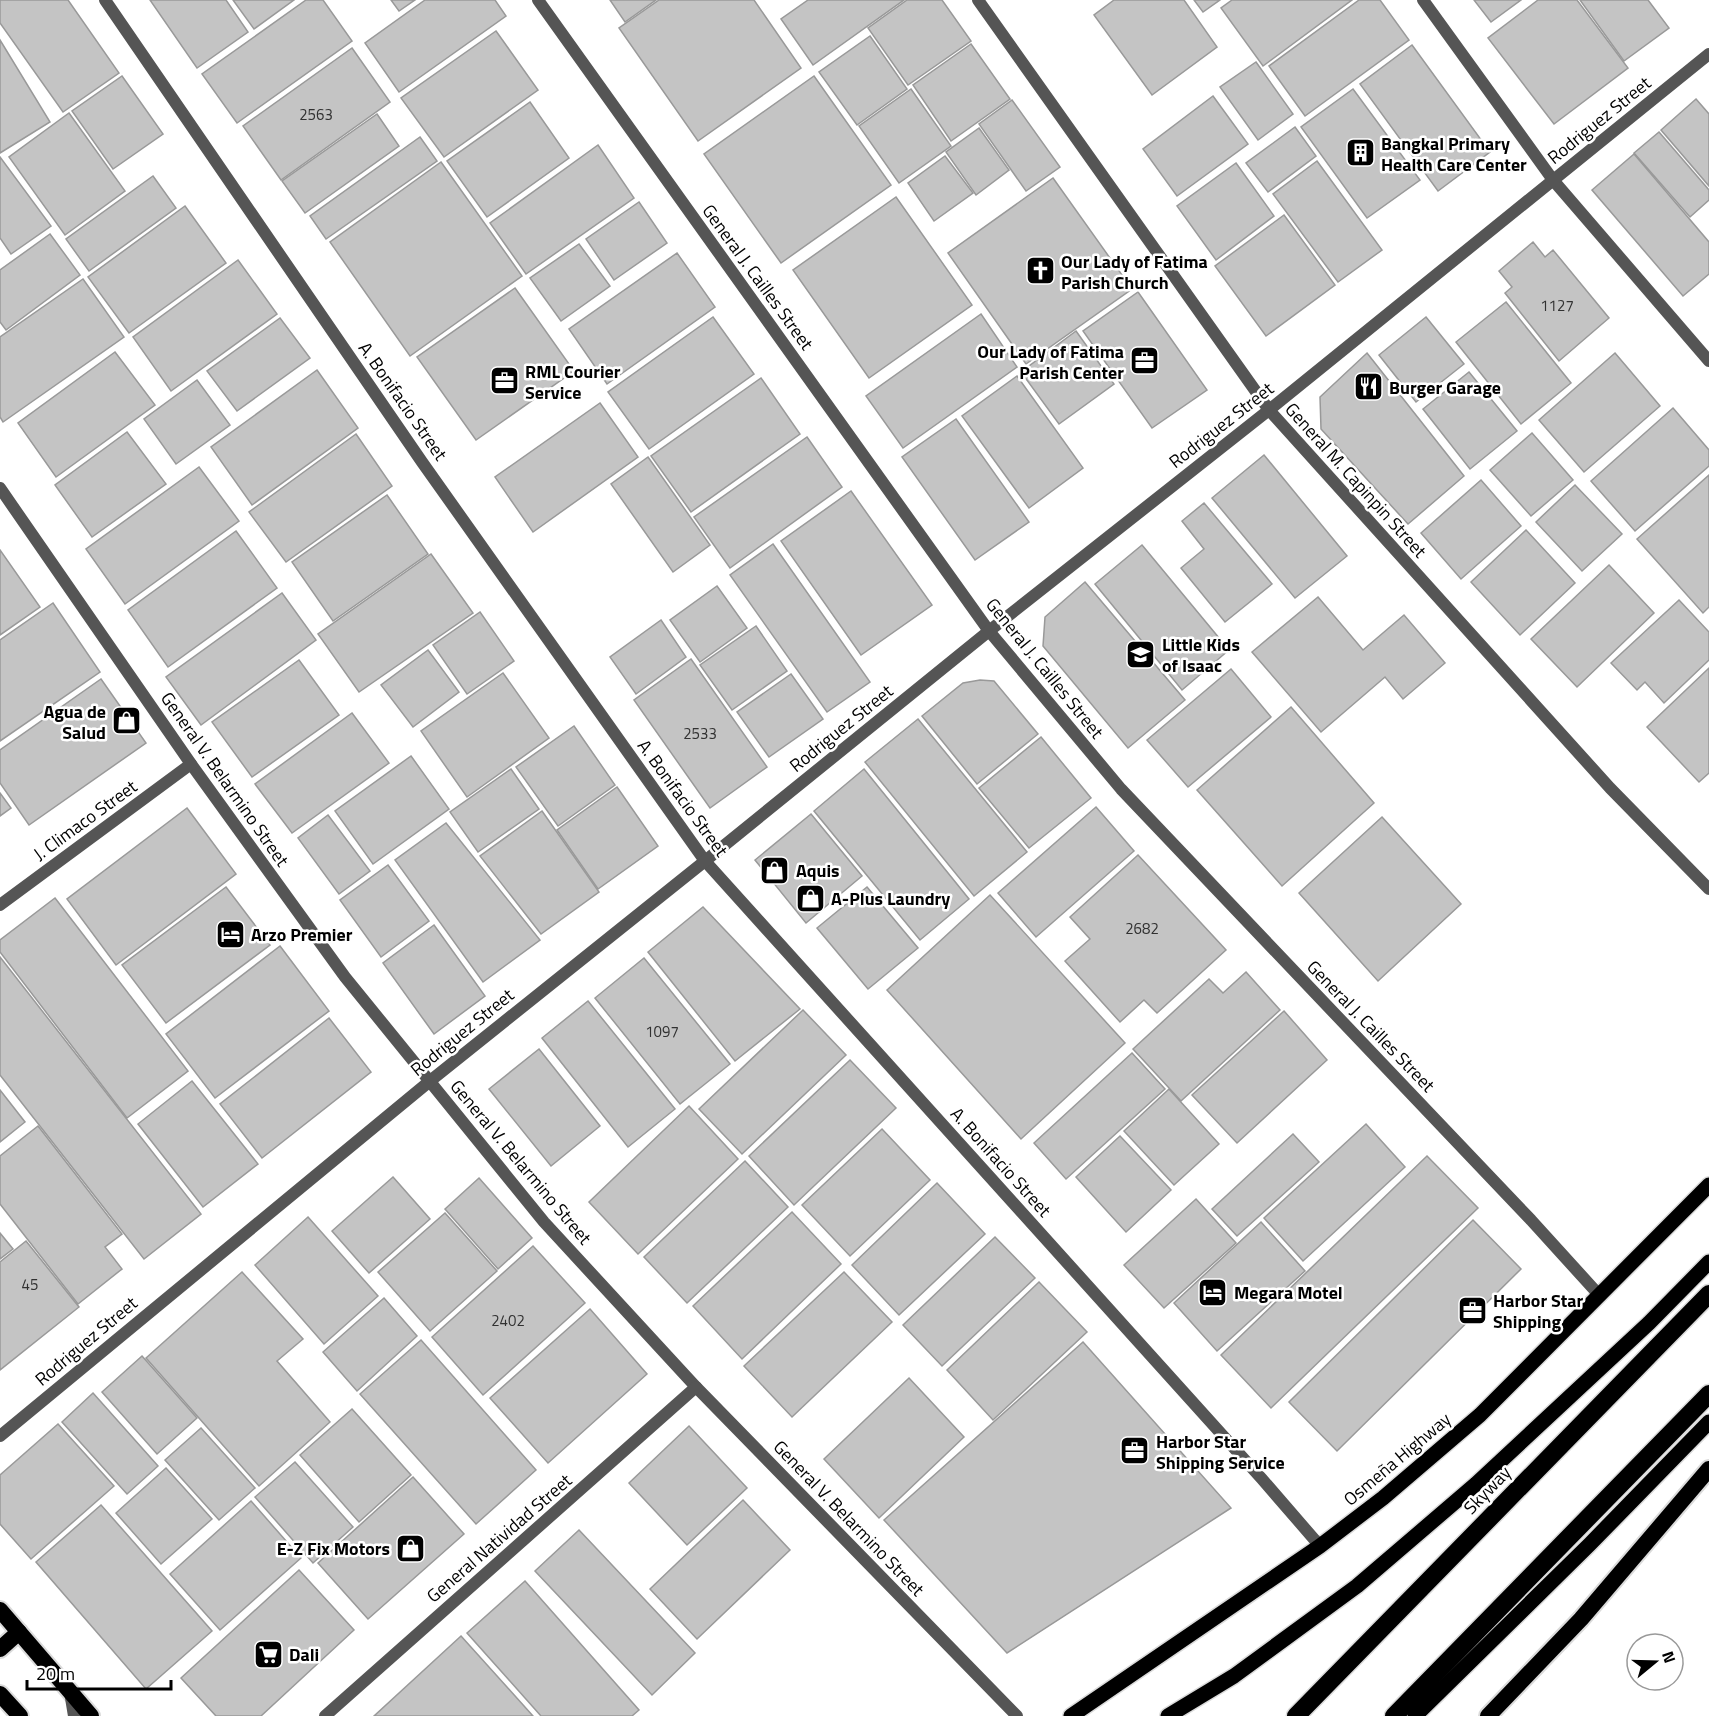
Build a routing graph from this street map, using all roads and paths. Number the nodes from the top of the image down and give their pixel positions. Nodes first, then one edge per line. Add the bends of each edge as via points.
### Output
1 (105, 0) edge
2 (538, 0) edge
3 (978, 0) edge
4 (1424, 0) edge
5 (1709, 54) edge
6 (1553, 180) junction
7 (1709, 361) edge
8 (1269, 410) junction
9 (0, 488) edge
10 (989, 631) junction
11 (191, 764) junction
12 (705, 861) junction
13 (1709, 889) edge
14 (0, 905) edge
15 (430, 1081) junction
16 (1709, 1185) edge
17 (1709, 1262) edge
18 (1709, 1294) edge
19 (1600, 1296) junction
20 (696, 1388) junction
21 (1709, 1394) edge
22 (1709, 1422) edge
23 (0, 1436) edge
24 (1709, 1469) edge
25 (1320, 1546) junction
26 (0, 1610) edge
27 (19, 1632) junction
28 (0, 1649) edge
29 (70, 1692) junction
30 (0, 1694) edge
31 (20, 1716) edge
32 (74, 1716) edge
33 (91, 1716) edge
34 (325, 1716) edge
35 (1017, 1716) edge
36 (1071, 1716) edge
37 (1168, 1716) edge
38 (1296, 1716) edge
39 (1394, 1716) edge
40 (1416, 1716) edge
41 (1488, 1716) edge

1 - 12 street, A. Bonifacio Street via 422,462
2 - 10 street, General J. Cailles Street
3 - 8 street, General M. Capinpin Street
4 - 6 street
5 - 6 street, Rodriguez Street
6 - 7 street
6 - 8 street, Rodriguez Street
8 - 10 street, Rodriguez Street
8 - 13 street, General M. Capinpin Street via 1610,788
9 - 11 street, General V. Belarmino Street
10 - 12 street, Rodriguez Street
10 - 19 street, General J. Cailles Street via 1121,789
11 - 14 street, J. Climaco Street
11 - 15 street, General V. Belarmino Street via 345,977
12 - 15 street, Rodriguez Street
12 - 25 street, A. Bonifacio Street
15 - 20 street, General V. Belarmino Street via 544,1222
15 - 23 street, Rodriguez Street
16 - 19 main road, Osmeña Highway
17 - 37 main road via 1476,1484 1357,1586 1234,1676
18 - 38 highway, Skyway
19 - 25 main road, Osmeña Highway via 1480,1415
20 - 34 street, General Natividad Street
20 - 35 street, General V. Belarmino Street
21 - 39 highway
22 - 40 main road
24 - 41 highway via 1581,1619
25 - 36 main road, Osmeña Highway
26 - 27 highway
27 - 28 highway
27 - 29 highway
29 - 32 street
29 - 33 highway
30 - 31 highway

